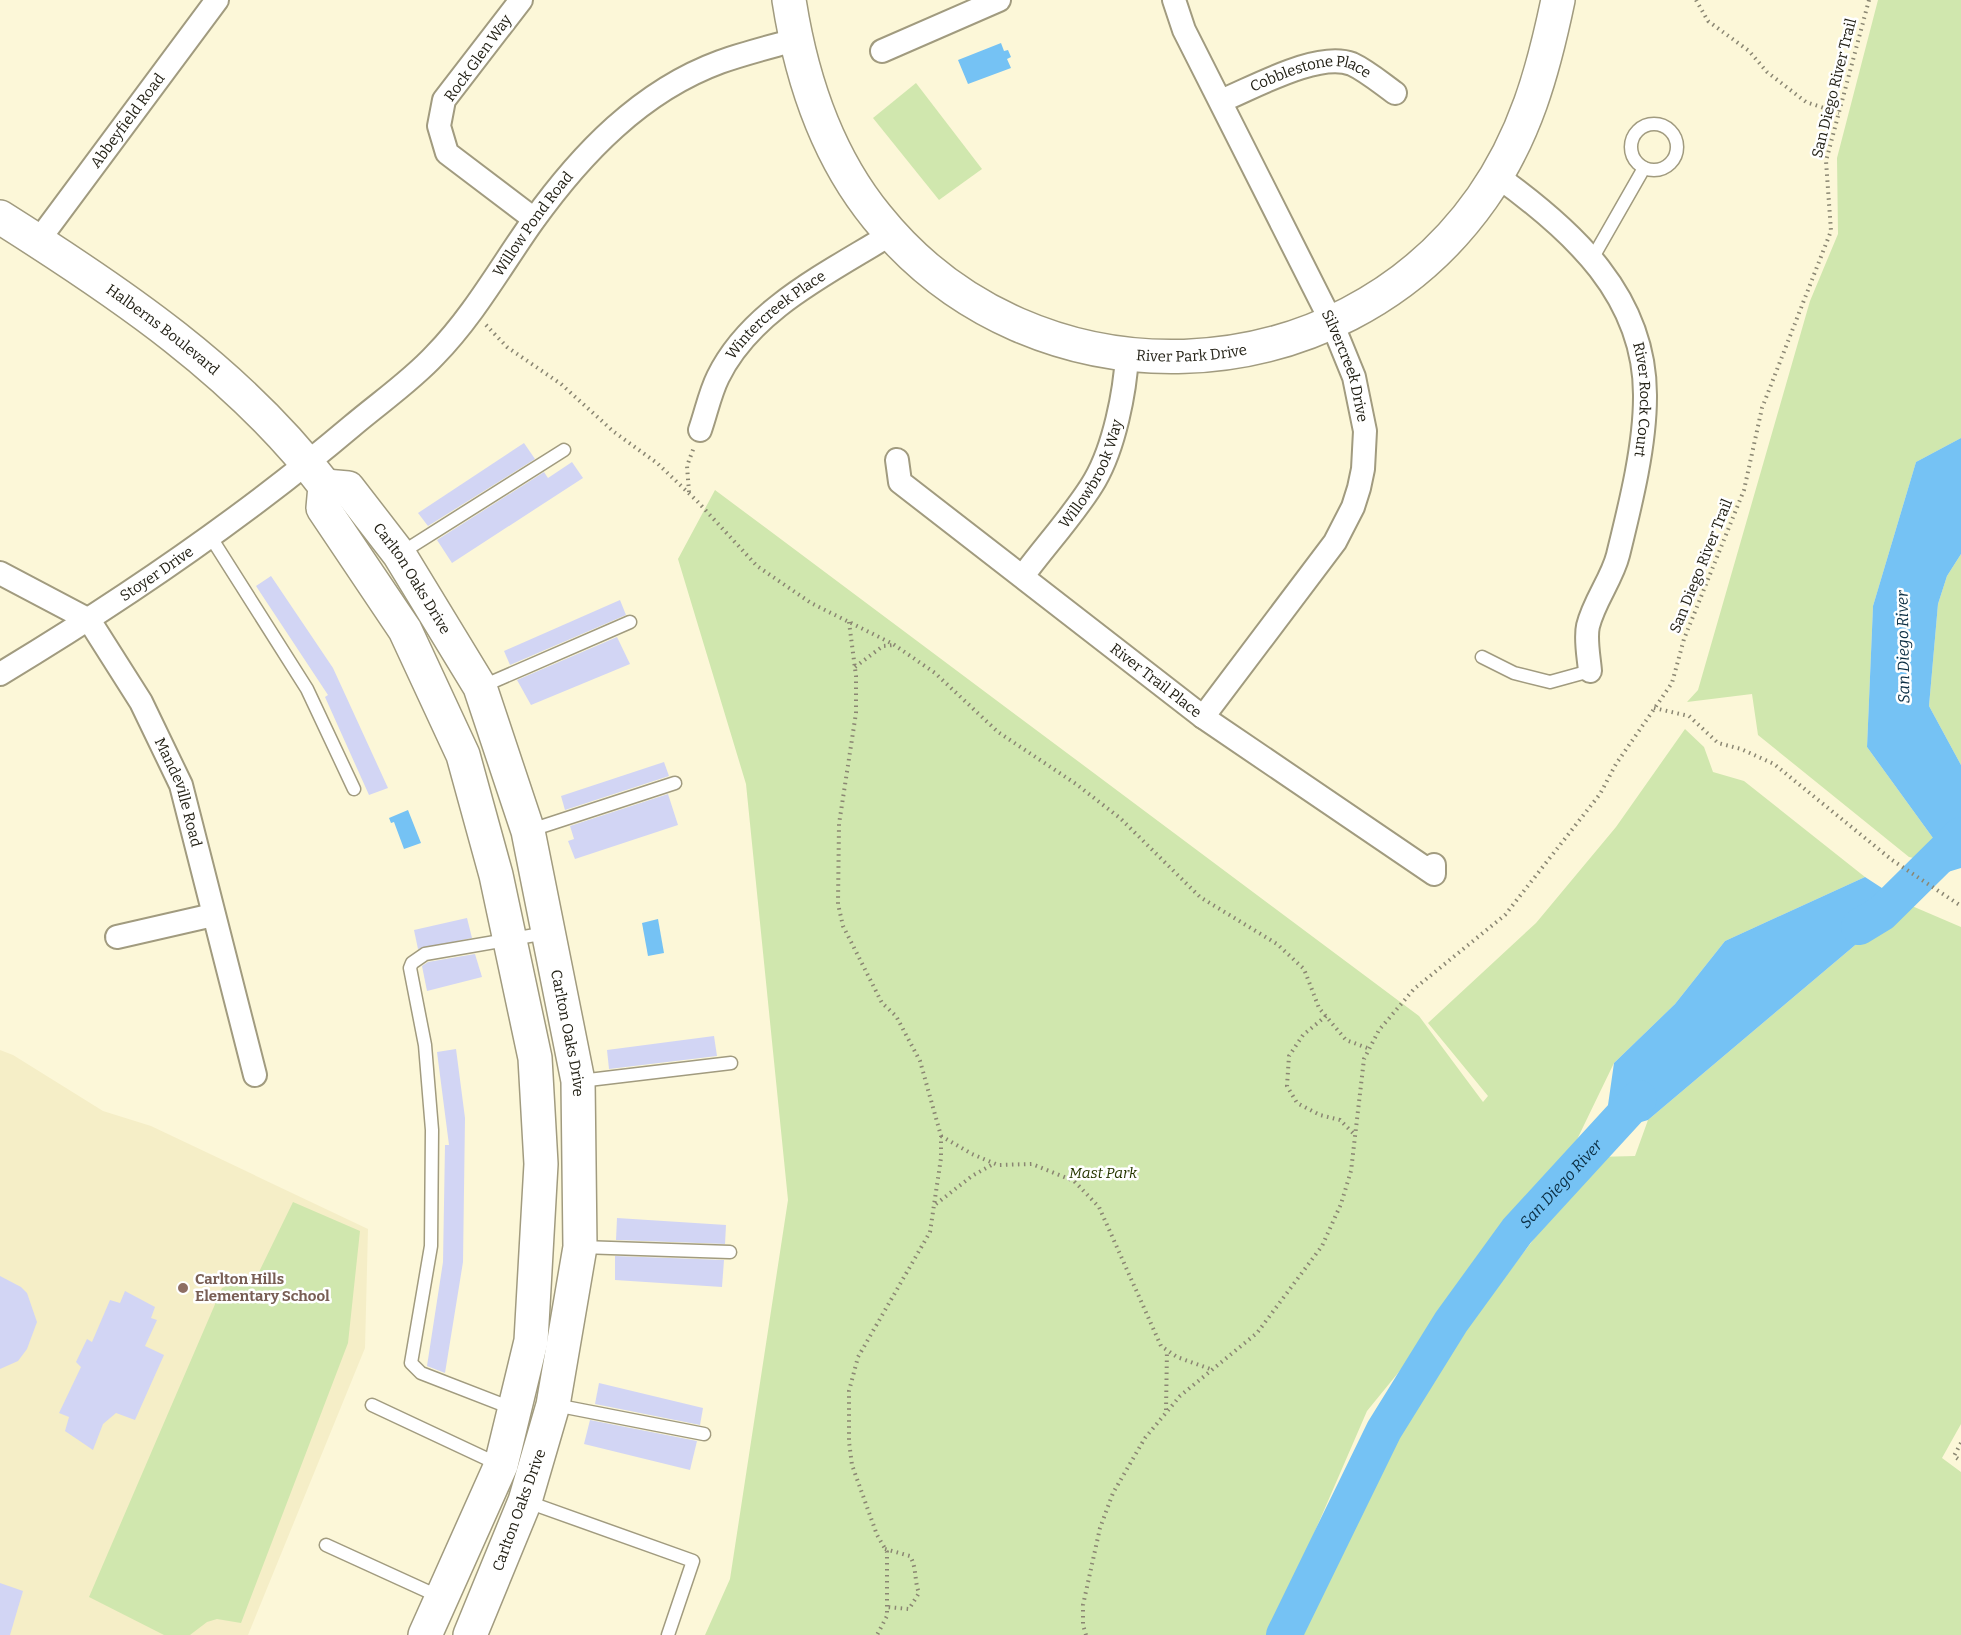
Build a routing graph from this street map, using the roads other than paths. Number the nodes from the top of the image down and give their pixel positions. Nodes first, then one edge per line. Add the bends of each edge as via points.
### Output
1 (217, 0) edge
2 (521, 0) edge
3 (789, 0) edge
4 (999, 0) edge
5 (1174, 0) edge
6 (1558, 0) edge
7 (795, 40) junction
8 (882, 51) dead end
9 (1395, 93) dead end
10 (1221, 101) junction
11 (1644, 168) dead end
12 (1497, 176) junction
13 (0, 217) edge
14 (534, 219) junction
15 (891, 234) junction
16 (38, 241) junction
17 (1592, 259) junction
18 (1332, 323) junction
19 (1127, 356) junction
20 (700, 430) road end
21 (564, 450) dead end
22 (897, 459) dead end
23 (316, 475) junction
24 (210, 536) junction
25 (399, 554) junction
26 (0, 573) edge
27 (1023, 576) junction
28 (89, 620) junction
29 (630, 622) dead end
30 (1482, 657) dead end
31 (1590, 671) joint
32 (0, 674) edge
33 (480, 687) junction
34 (1203, 717) junction
35 (675, 783) dead end
36 (354, 789) dead end
37 (528, 831) junction
38 (1434, 865) dead end
39 (213, 915) junction
40 (549, 933) junction
41 (117, 937) dead end
42 (510, 939) junction
43 (731, 1063) dead end
44 (255, 1075) dead end
45 (578, 1081) junction
46 (580, 1247) junction
47 (730, 1252) dead end
48 (372, 1405) dead end
49 (553, 1405) junction
50 (704, 1434) dead end
51 (520, 1441) junction
52 (525, 1501) junction
53 (326, 1545) dead end
54 (441, 1598) junction
55 (425, 1635) edge
56 (470, 1635) edge
57 (668, 1635) edge

1 - 16 street, Abbeyfield Road
2 - 14 street, Rock Glen Way via 444,100 440,126 447,153
3 - 7 main road, River Park Drive
4 - 8 street
5 - 10 street, Silvercreek Drive via 1184,30
6 - 12 main road, River Park Drive via 1536,93
7 - 14 street, Willow Pond Road via 721,62 649,100 588,152
7 - 15 main road, River Park Drive via 815,107 850,179
9 - 10 street, Cobblestone Place via 1360,68 1332,60 1307,64
10 - 18 street, Silvercreek Drive
11 - 17 lane
12 - 17 street, River Rock Court via 1546,211
12 - 18 main road, River Park Drive via 1464,221 1417,269 1390,290
13 - 16 main road, Halberns Boulevard
14 - 23 street, Willow Pond Road via 473,309 435,356
15 - 19 main road, River Park Drive via 954,288 1006,318 1066,341
15 - 20 street, Wintercreek Place via 788,300 754,329 718,377
16 - 23 main road, Halberns Boulevard via 173,334 251,404
17 - 31 street, River Rock Court via 1616,292 1634,330 1646,395 1642,439 1618,557 1587,627
18 - 19 main road, River Park Drive via 1276,344 1217,356
18 - 34 street, Silvercreek Drive via 1354,377 1364,422 1363,469 1353,507 1335,542
19 - 27 street, Willowbrook Way via 1121,401 1095,480
21 - 25 lane
22 - 27 street, River Trail Place via 900,482
23 - 24 street, Stoyer Drive
23 - 25 main road, Carlton Oaks Drive via 348,488
23 - 42 main road, Carlton Oaks Drive via 322,508 405,630 463,755
24 - 28 street, Stoyer Drive
24 - 36 lane via 307,689
25 - 33 main road, Carlton Oaks Drive
26 - 28 street, Mandeville Road
27 - 34 street, River Trail Place
28 - 32 street, Stoyer Drive
28 - 39 street, Mandeville Road via 141,702 181,785
29 - 33 lane
30 - 31 lane via 1514,672 1550,682
33 - 37 main road, Carlton Oaks Drive
34 - 38 street, River Trail Place via 1434,874
35 - 37 lane
37 - 40 main road, Carlton Oaks Drive
39 - 41 street
39 - 44 street, Mandeville Road
40 - 42 lane
40 - 45 main road, Carlton Oaks Drive
42 - 51 main road, Carlton Oaks Drive via 535,1058 541,1164 531,1341
42 - 51 lane via 425,954 410,968 425,1045 432,1131 431,1246 411,1358 413,1367
43 - 45 lane
45 - 46 main road, Carlton Oaks Drive
46 - 47 lane
46 - 49 main road, Carlton Oaks Drive
48 - 51 lane
49 - 50 lane
49 - 51 main road, Carlton Oaks Drive
51 - 52 main road, Carlton Oaks Drive
51 - 54 main road, Carlton Oaks Drive
52 - 56 main road, Carlton Oaks Drive
52 - 57 lane via 693,1561
53 - 54 lane
54 - 55 main road, Carlton Oaks Drive

